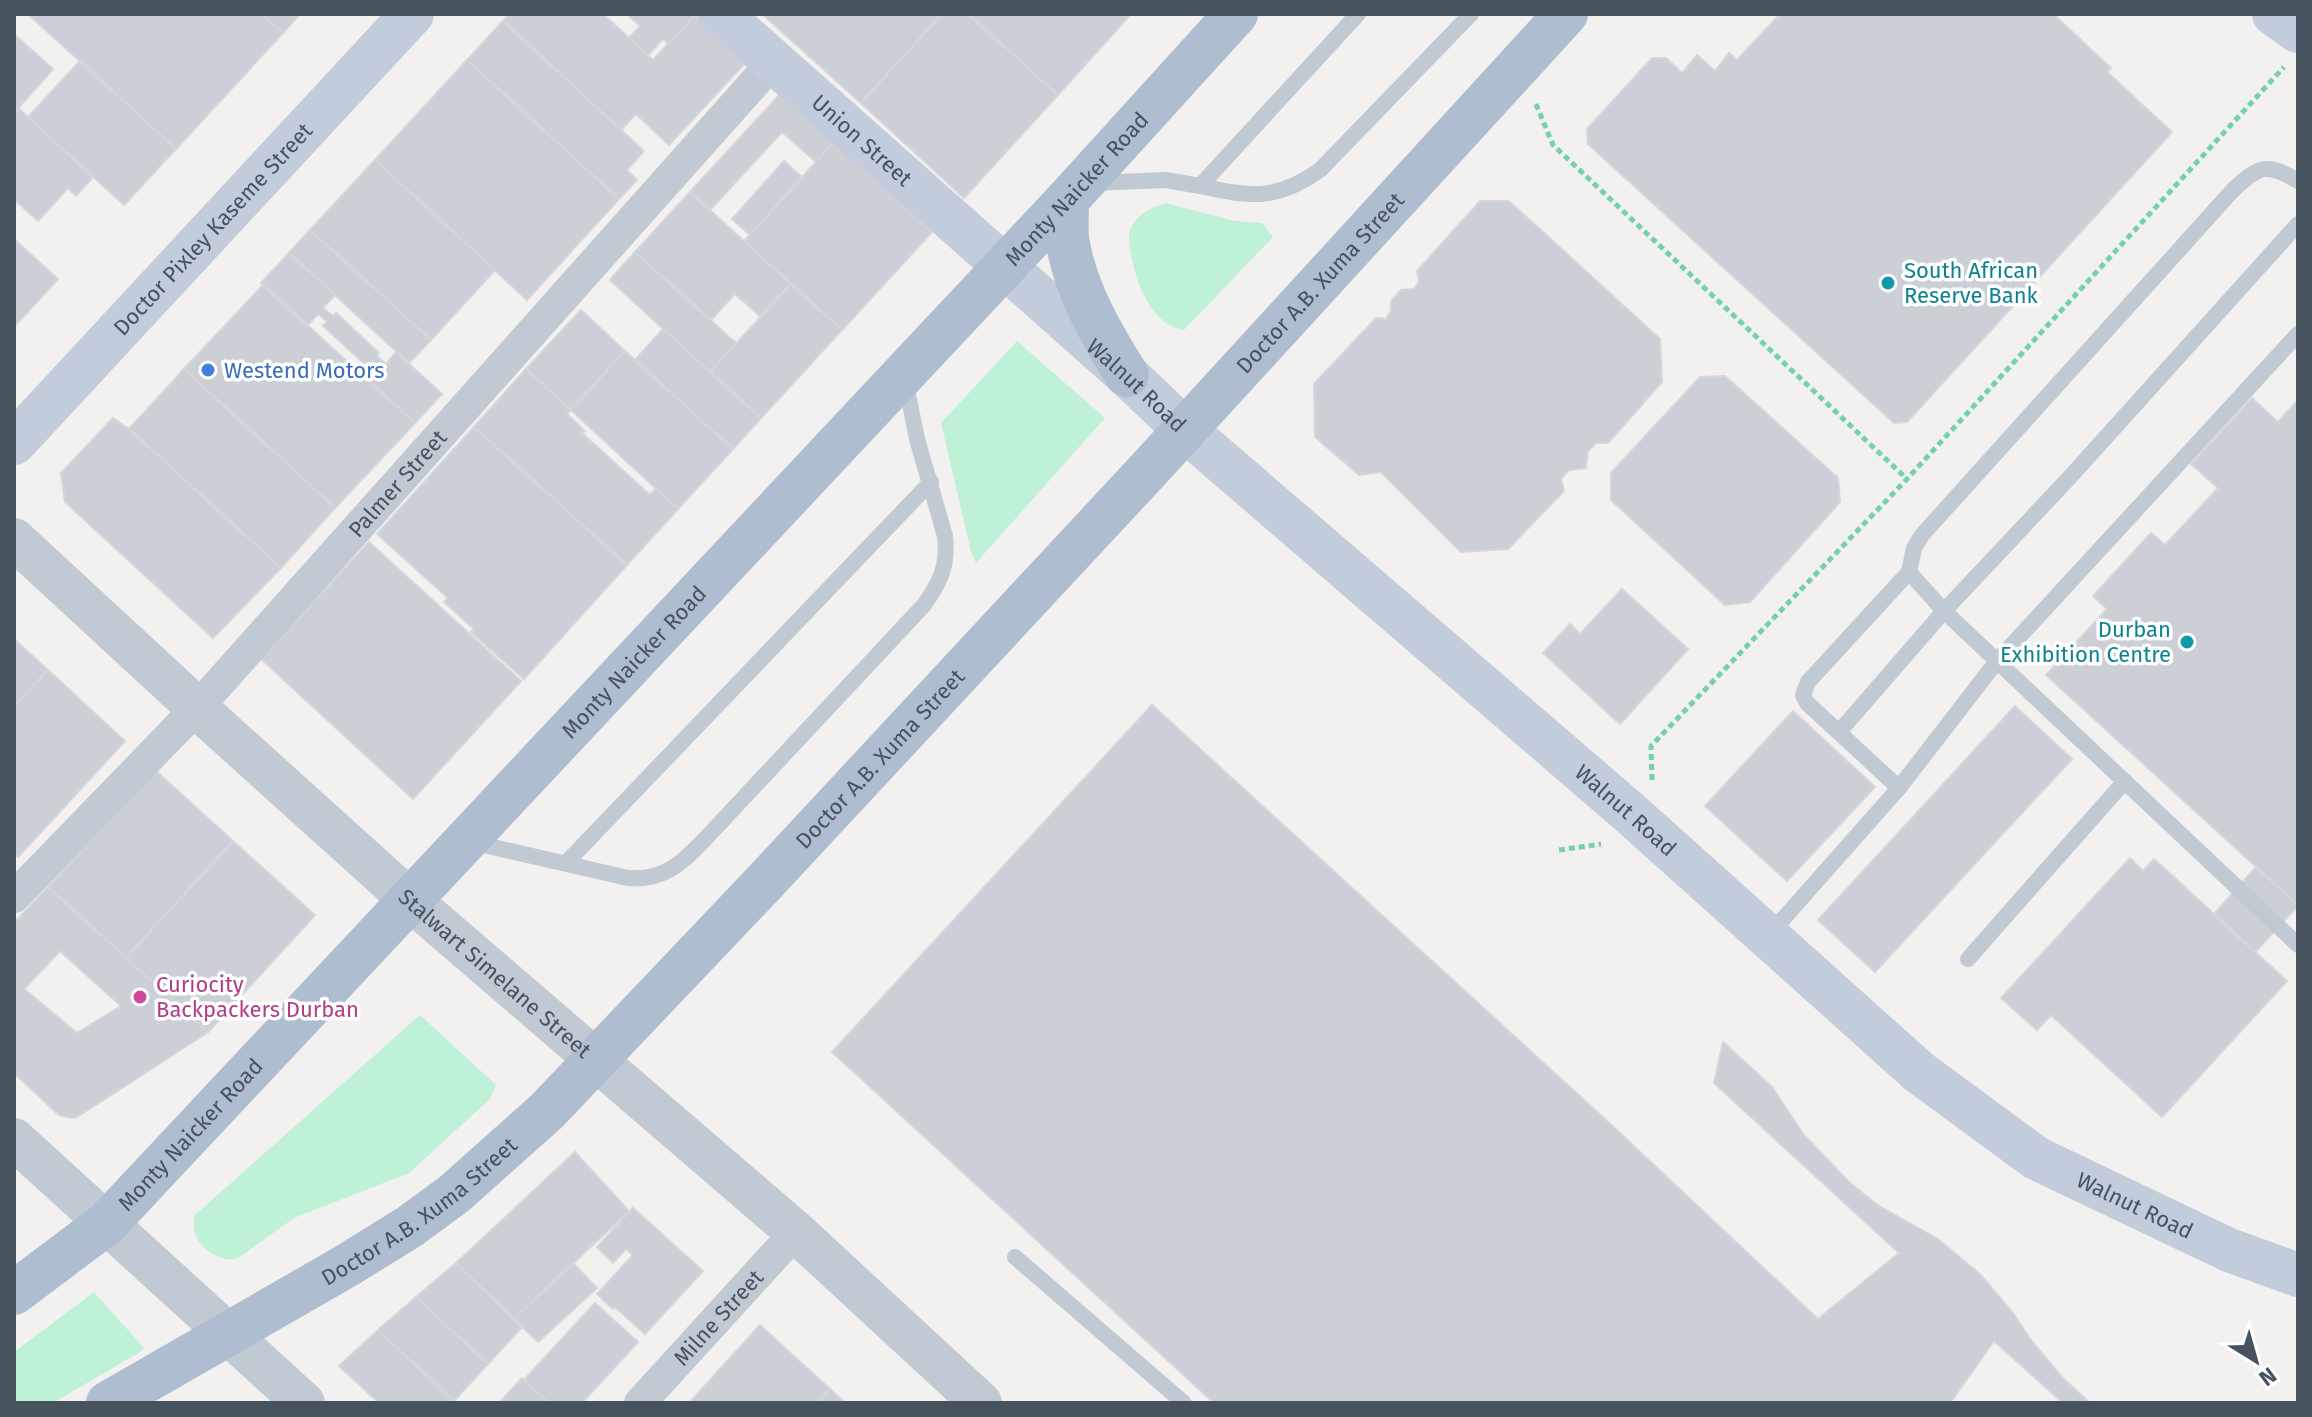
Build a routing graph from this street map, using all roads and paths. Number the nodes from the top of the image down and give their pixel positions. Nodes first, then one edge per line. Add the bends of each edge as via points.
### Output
1 (412, 14) edge
2 (720, 14) edge
3 (1236, 14) edge
4 (1358, 14) edge
5 (1471, 14) edge
6 (1566, 14) edge
7 (2274, 14) edge
8 (2293, 47) edge
9 (773, 62) junction
10 (1516, 69) junction
11 (2298, 181) edge
12 (1200, 186) junction
13 (1073, 192) junction
14 (2298, 224) edge
15 (1004, 266) junction
16 (2298, 334) edge
17 (904, 374) junction
18 (1127, 375) junction
19 (1185, 430) junction
20 (14, 443) edge
21 (1907, 479) junction
22 (931, 482) junction
23 (14, 539) edge
24 (1909, 572) junction
25 (1944, 611) junction
26 (1997, 661) junction
27 (197, 708) junction
28 (1839, 732) junction
29 (2125, 781) junction
30 (1899, 788) junction
31 (1652, 792) dead end
32 (466, 841) junction
33 (1601, 844) dead end
34 (1559, 850) dead end
35 (566, 863) junction
36 (14, 897) edge
37 (410, 900) junction
38 (1768, 937) junction
39 (2298, 945) edge
40 (1968, 959) dead end
41 (595, 1060) junction
42 (14, 1139) edge
43 (107, 1223) junction
44 (796, 1232) junction
45 (1015, 1257) dead end
46 (2298, 1275) edge
47 (14, 1293) edge
48 (230, 1334) junction
49 (108, 1403) edge
50 (304, 1403) edge
51 (640, 1403) edge
52 (981, 1403) edge
53 (1184, 1403) edge

1 - 20 main road, Doctor Pixley Kaseme Street
2 - 9 main road, Union Street
3 - 13 main road, Monty Naicker Road
4 - 12 lane
5 - 12 lane via 1320,170 1299,185 1269,194
6 - 10 main road, Doctor A.B. Xuma Street
7 - 8 main road
8 - 21 path
9 - 15 main road, Union Street
9 - 27 street, Palmer Street
10 - 19 main road, Doctor A.B. Xuma Street
10 - 21 path via 1530,88 1553,145
11 - 24 lane via 2267,168 2252,172 2233,190 1922,535
12 - 13 lane via 1166,180
13 - 15 main road, Monty Naicker Road
13 - 18 main road via 1067,235 1073,263 1089,307
14 - 25 lane
15 - 17 main road, Monty Naicker Road
15 - 18 main road, Walnut Road
16 - 26 lane
17 - 22 lane
17 - 32 main road, Monty Naicker Road
18 - 19 main road, Walnut Road
19 - 38 main road, Walnut Road
19 - 41 main road, Doctor A.B. Xuma Street
21 - 31 path via 1651,746
22 - 35 lane
22 - 35 lane via 947,553 939,583 707,837 673,869 646,879
23 - 27 street, Stalwart Simelane Street
24 - 25 lane
24 - 28 lane via 1808,682 1803,695 1807,703
25 - 26 lane
25 - 28 lane
26 - 29 lane
26 - 30 lane
27 - 36 street, Palmer Street
27 - 37 street, Stalwart Simelane Street
28 - 30 lane
29 - 39 lane
29 - 40 lane
30 - 38 lane
32 - 35 lane
32 - 37 main road, Monty Naicker Road
33 - 34 path
37 - 41 street, Stalwart Simelane Street
37 - 43 main road, Monty Naicker Road
38 - 46 main road, Walnut Road via 1919,1072 2036,1158 2229,1250
41 - 44 street, Stalwart Simelane Street
41 - 48 main road, Doctor A.B. Xuma Street via 454,1194 409,1227
42 - 43 street
43 - 47 main road, Monty Naicker Road
43 - 48 street
44 - 51 street, Milne Street
44 - 52 street, Stalwart Simelane Street
45 - 53 lane
48 - 49 main road, Doctor A.B. Xuma Street
48 - 50 street

